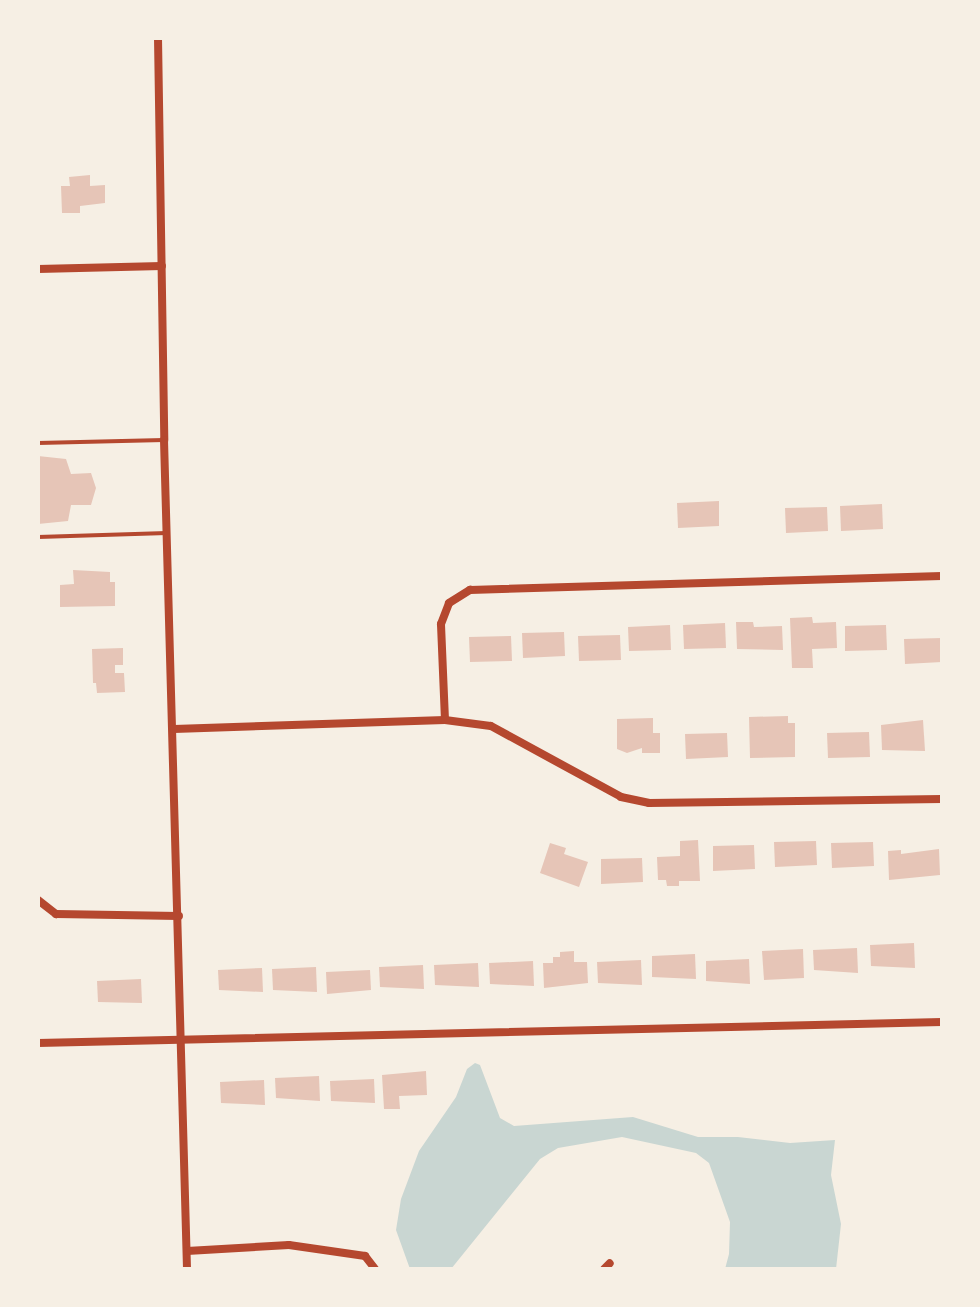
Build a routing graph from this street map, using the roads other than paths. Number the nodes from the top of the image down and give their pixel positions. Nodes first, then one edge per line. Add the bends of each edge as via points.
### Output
1 (158, 38) edge
2 (162, 266) junction
3 (38, 269) edge
4 (164, 440) junction
5 (38, 443) edge
6 (167, 533) junction
7 (38, 537) edge
8 (942, 576) edge
9 (445, 720) junction
10 (174, 729) junction
11 (942, 799) edge
12 (38, 900) edge
13 (179, 916) junction
14 (942, 1022) edge
15 (182, 1039) junction
16 (38, 1043) edge
17 (187, 1251) junction
18 (187, 1269) edge
19 (375, 1269) edge

1 - 2 street
2 - 3 street
2 - 4 street
4 - 5 lane
4 - 6 street
6 - 7 lane
6 - 10 street
8 - 9 street via 470,590 449,603 441,624
9 - 10 street
9 - 11 street via 491,726 621,797 649,803
10 - 13 street
12 - 13 street via 56,914
13 - 15 street
14 - 15 street
15 - 16 street
15 - 17 street
17 - 18 street
17 - 19 street via 289,1245 365,1256

